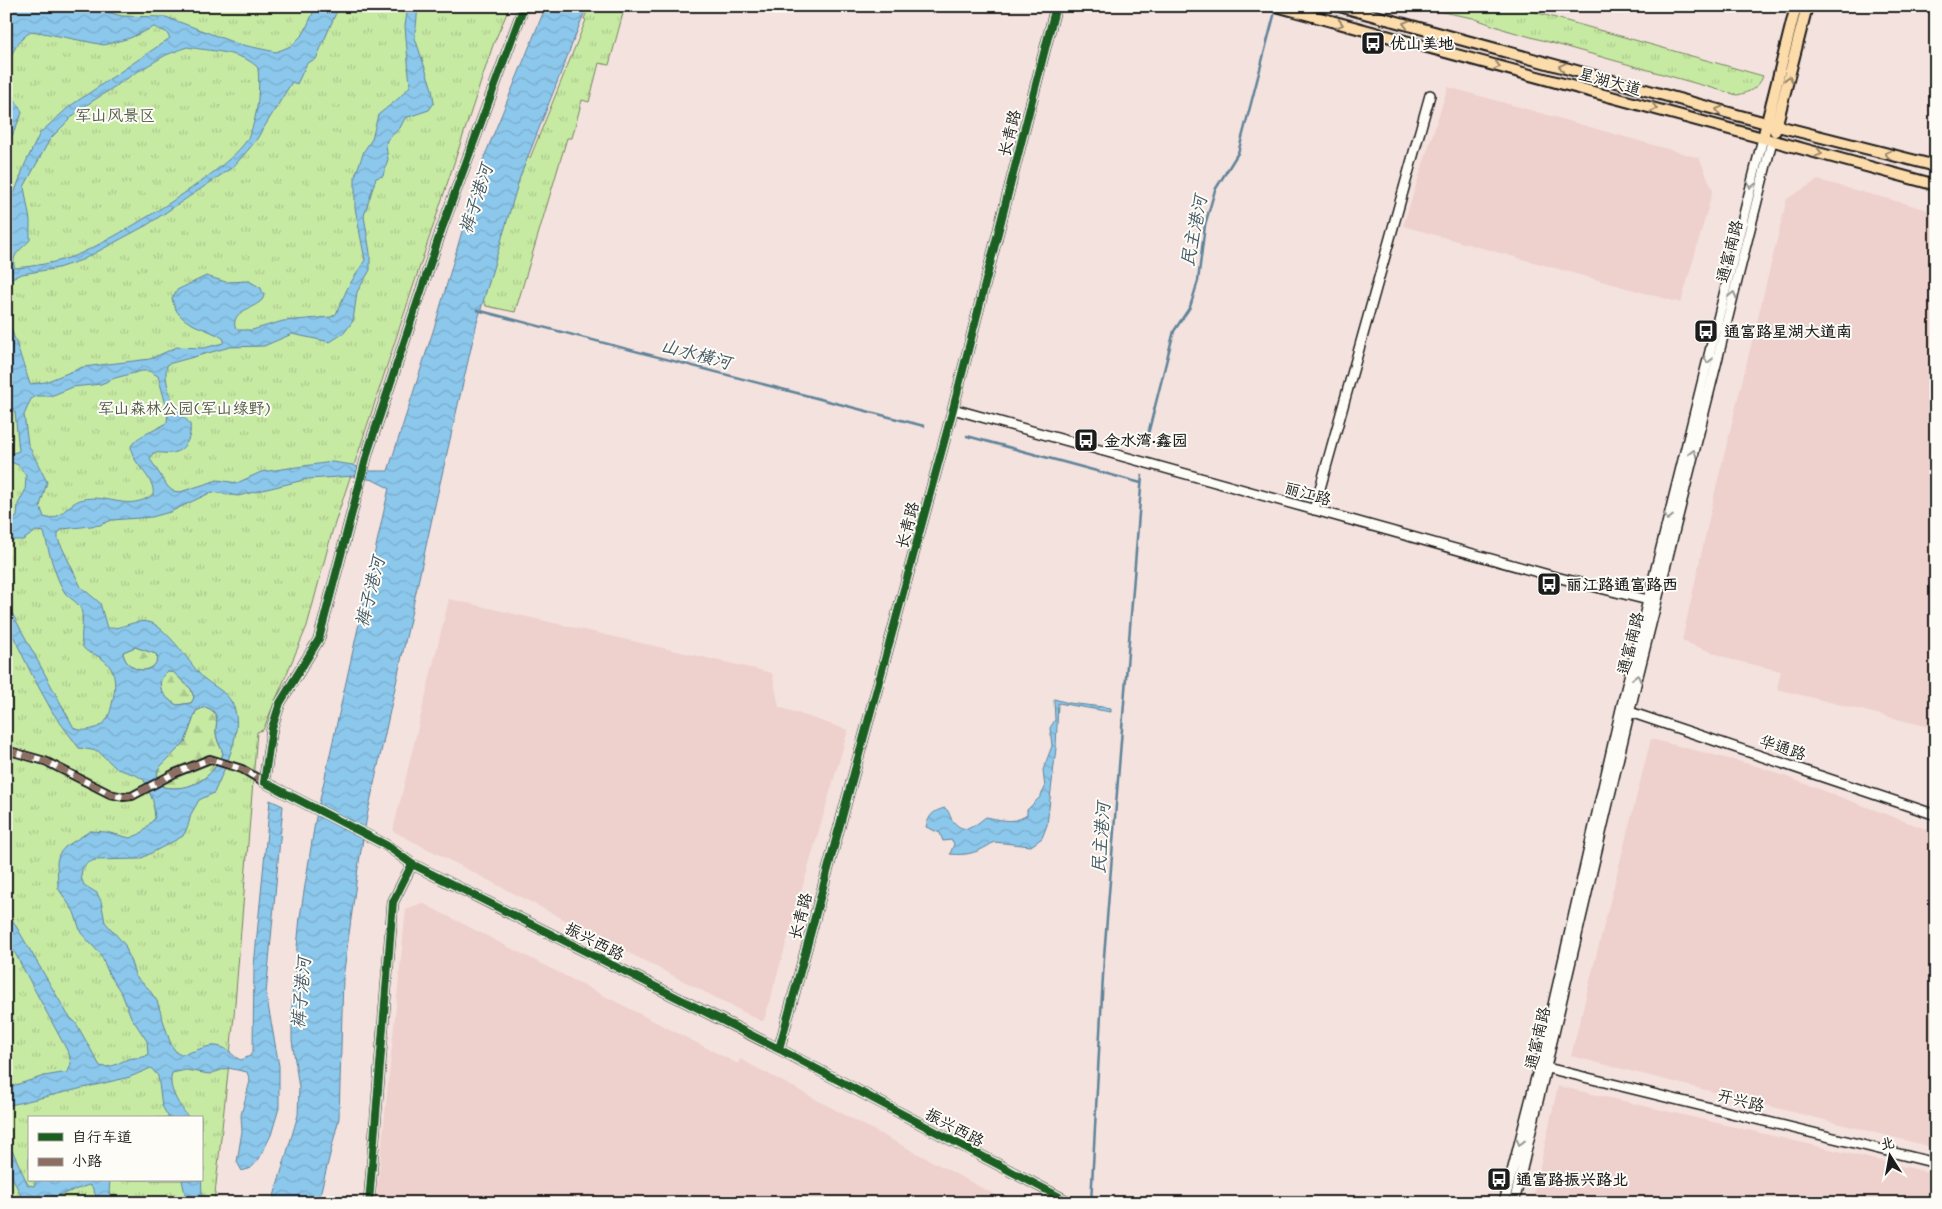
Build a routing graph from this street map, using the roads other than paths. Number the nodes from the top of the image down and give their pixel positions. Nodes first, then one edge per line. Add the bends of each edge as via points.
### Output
1 (524, 6) edge
2 (1056, 6) edge
3 (1276, 6) edge
4 (1339, 6) edge
5 (1796, 6) edge
6 (1807, 6) edge
7 (1430, 95) dead end
8 (1766, 124) junction
9 (1777, 126) junction
10 (1768, 139) junction
11 (1936, 166) edge
12 (1936, 185) edge
13 (954, 409) junction
14 (1314, 510) junction
15 (1652, 601) junction
16 (1625, 710) junction
17 (6, 750) edge
18 (264, 782) junction
19 (1936, 815) edge
20 (412, 864) junction
21 (779, 1049) junction
22 (1542, 1067) junction
23 (1936, 1163) edge
24 (368, 1203) edge
25 (1071, 1203) edge
26 (1504, 1203) edge
27 (1514, 1203) edge

1 - 18 street via 442,228 363,467 319,639 280,703 272,728
2 - 13 street, 长青路
3 -> 10 main road, 星湖大道
8 -> 4 main road, 星湖大道
5 - 8 main road, 通富南路
9 -> 6 main road, 通富南路
7 - 14 street
8 - 9 main road, 星湖大道
8 - 10 main road, 通富南路
9 - 10 main road, 通富南路
11 -> 9 main road, 星湖大道
10 -> 12 main road, 星湖大道
10 - 15 street, 通富南路
13 - 14 street, 丽江路
13 - 21 street, 长青路
14 - 15 street, 丽江路
15 - 16 street, 通富南路
16 - 19 street, 华通路
16 - 22 street, 通富南路
17 - 18 street via 44,761 116,796 126,797 210,760 242,769
18 - 20 street, 振兴西路 via 386,846
20 - 21 street, 振兴西路
20 - 24 street via 393,902
21 - 25 street, 振兴西路
22 - 23 street, 开兴路
22 -> 26 street, 通富南路
22 - 27 street, 通富南路

